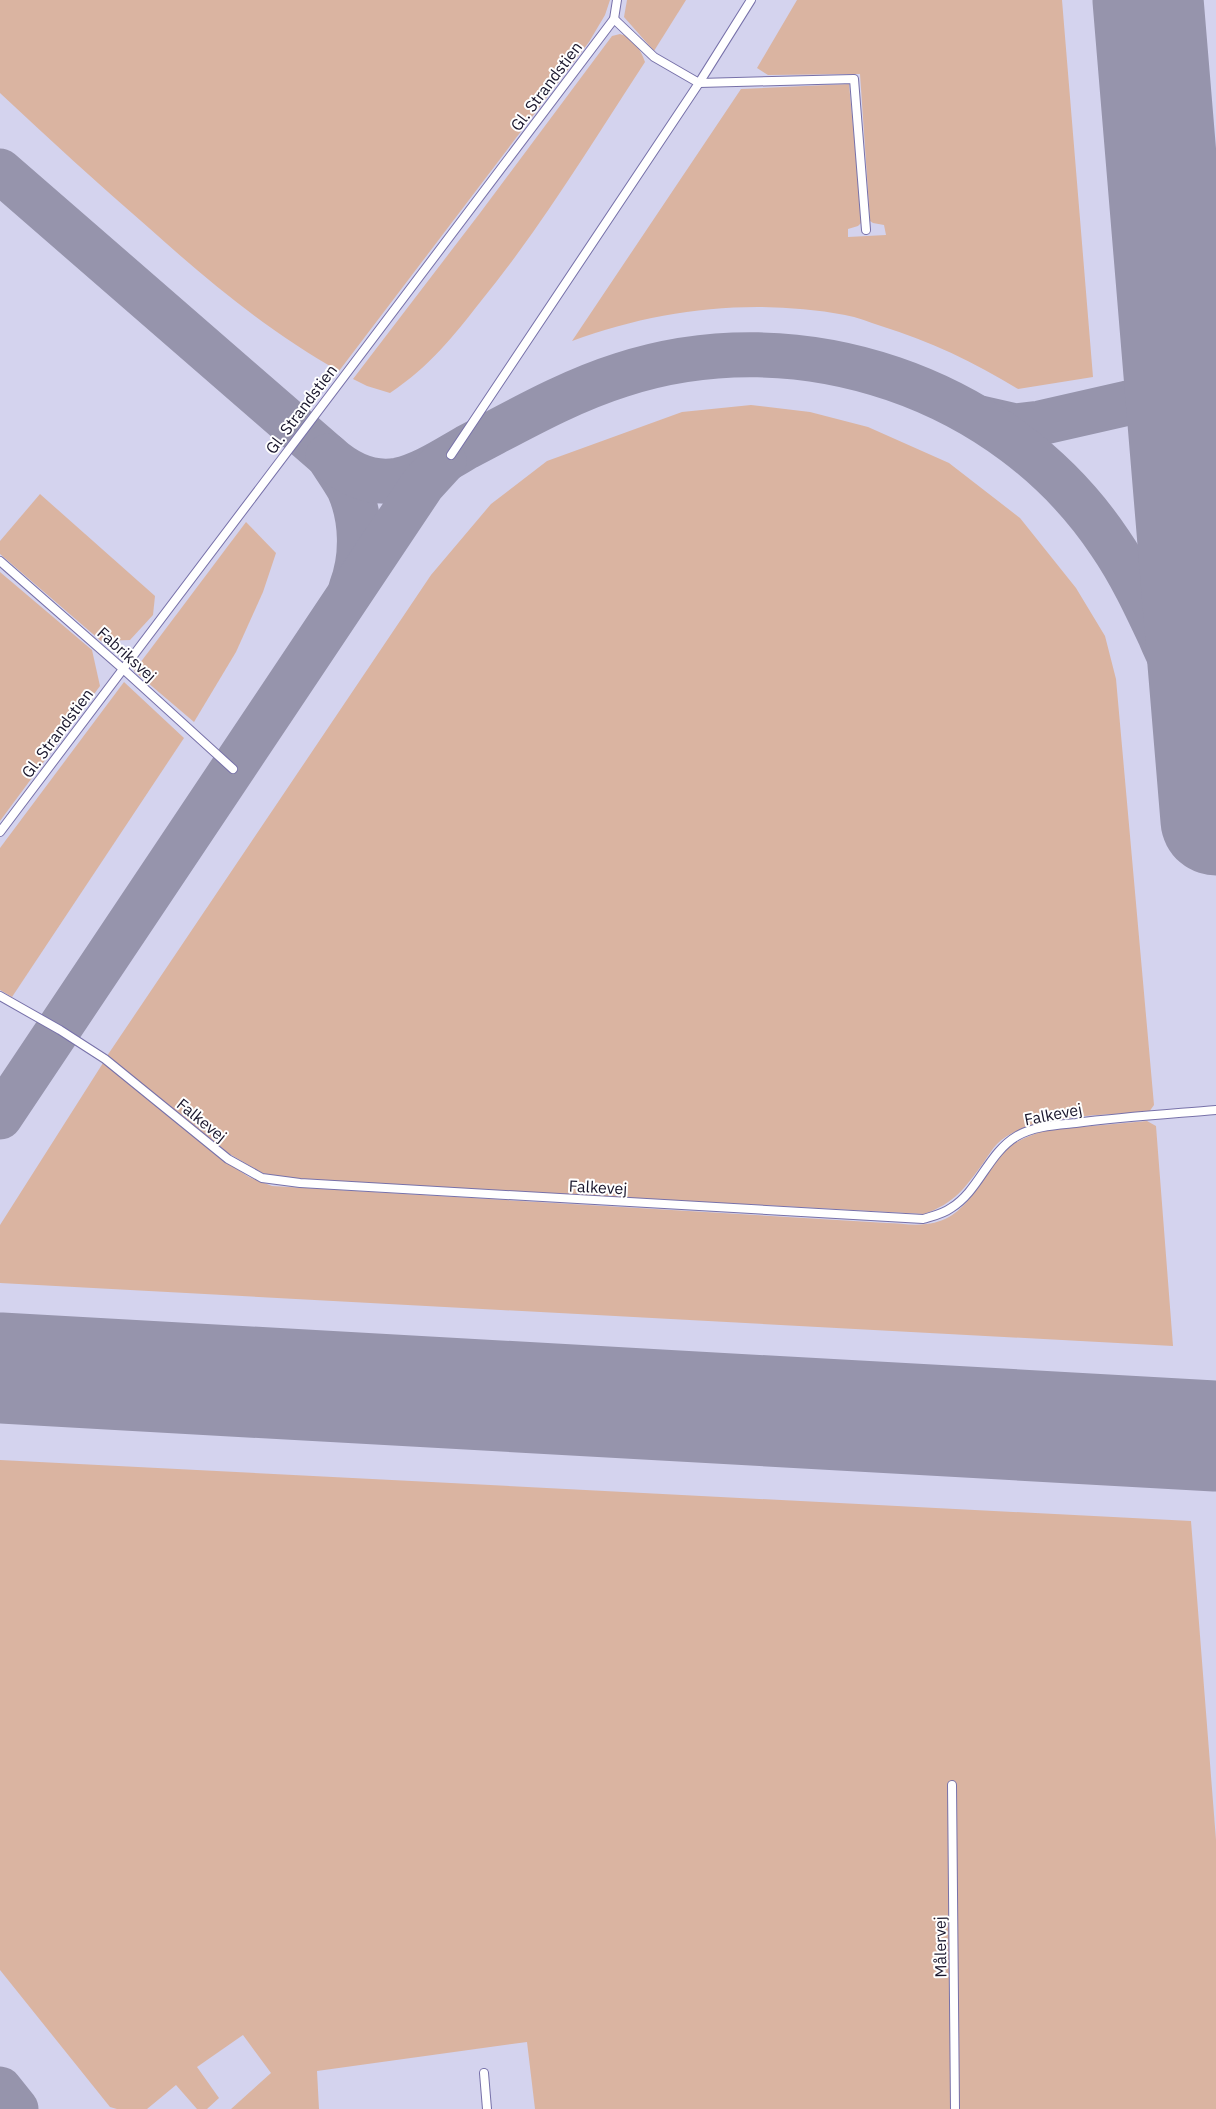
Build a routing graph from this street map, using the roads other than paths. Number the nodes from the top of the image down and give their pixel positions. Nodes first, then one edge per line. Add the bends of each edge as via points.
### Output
1 (617, 0) edge
2 (751, 0) edge
3 (614, 19) junction
4 (699, 83) junction
5 (866, 230) dead end
6 (452, 456) dead end
7 (0, 561) edge
8 (122, 668) junction
9 (233, 769) dead end
10 (0, 832) edge
11 (0, 996) edge
12 (1216, 1110) edge
13 (952, 1785) dead end
14 (484, 2073) dead end
15 (486, 2109) edge
16 (955, 2109) edge

1 - 3 lane, Gl. Strandstien
2 - 4 lane
3 - 4 lane via 654,57
3 - 8 lane, Gl. Strandstien
4 - 5 lane via 854,79
4 - 6 lane
7 - 8 lane, Fabriksvej
8 - 9 lane, Fabriksvej
8 - 10 lane, Gl. Strandstien
11 - 12 lane, Falkevej via 105,1059 228,1159 262,1178 290,1182 923,1219 953,1208 1006,1143 1019,1134 1052,1126
13 - 16 lane, Målervej
14 - 15 lane

